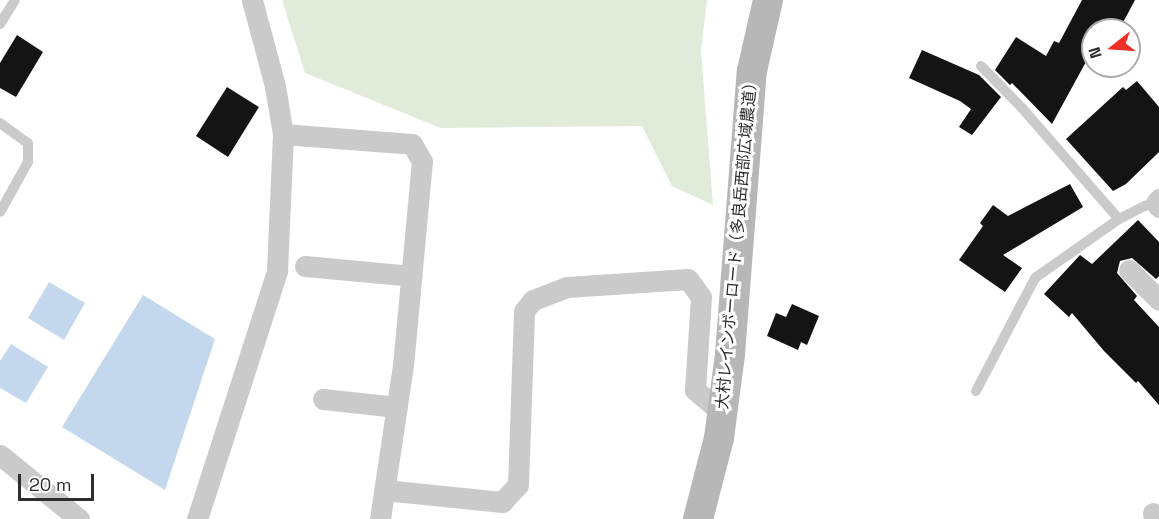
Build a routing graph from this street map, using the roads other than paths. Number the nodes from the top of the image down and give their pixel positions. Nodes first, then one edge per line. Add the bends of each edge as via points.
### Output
1 (15, 0) edge
2 (252, 0) edge
3 (768, 0) edge
4 (0, 24) edge
5 (981, 66) dead end
6 (0, 123) edge
7 (283, 134) junction
8 (1158, 203) edge
9 (0, 212) edge
10 (1119, 219) junction
11 (305, 266) dead end
12 (1129, 270) dead end
13 (412, 276) junction
14 (1159, 300) edge
15 (976, 391) dead end
16 (323, 399) dead end
17 (397, 407) junction
18 (722, 413) junction
19 (0, 455) edge
20 (384, 490) junction
21 (79, 519) edge
22 (197, 519) edge
23 (380, 519) edge
24 (698, 519) edge

1 - 4 lane
2 - 7 street via 275,86
3 - 18 street, 大村レインボーロード（多良岳西部広域農道） via 752,70
5 - 10 lane
6 - 9 lane via 28,143 28,162
7 - 13 street via 412,144 422,161
7 - 22 street via 277,271
8 - 10 lane
10 - 15 lane via 1035,278
11 - 13 street
12 - 14 street
13 - 17 street
16 - 17 street
17 - 20 street
18 - 20 street via 695,390 701,297 688,279 567,287 532,300 524,311 518,485 502,502
18 - 24 street, 大村レインボーロード（多良岳西部広域農道）
19 - 21 street
20 - 23 street

